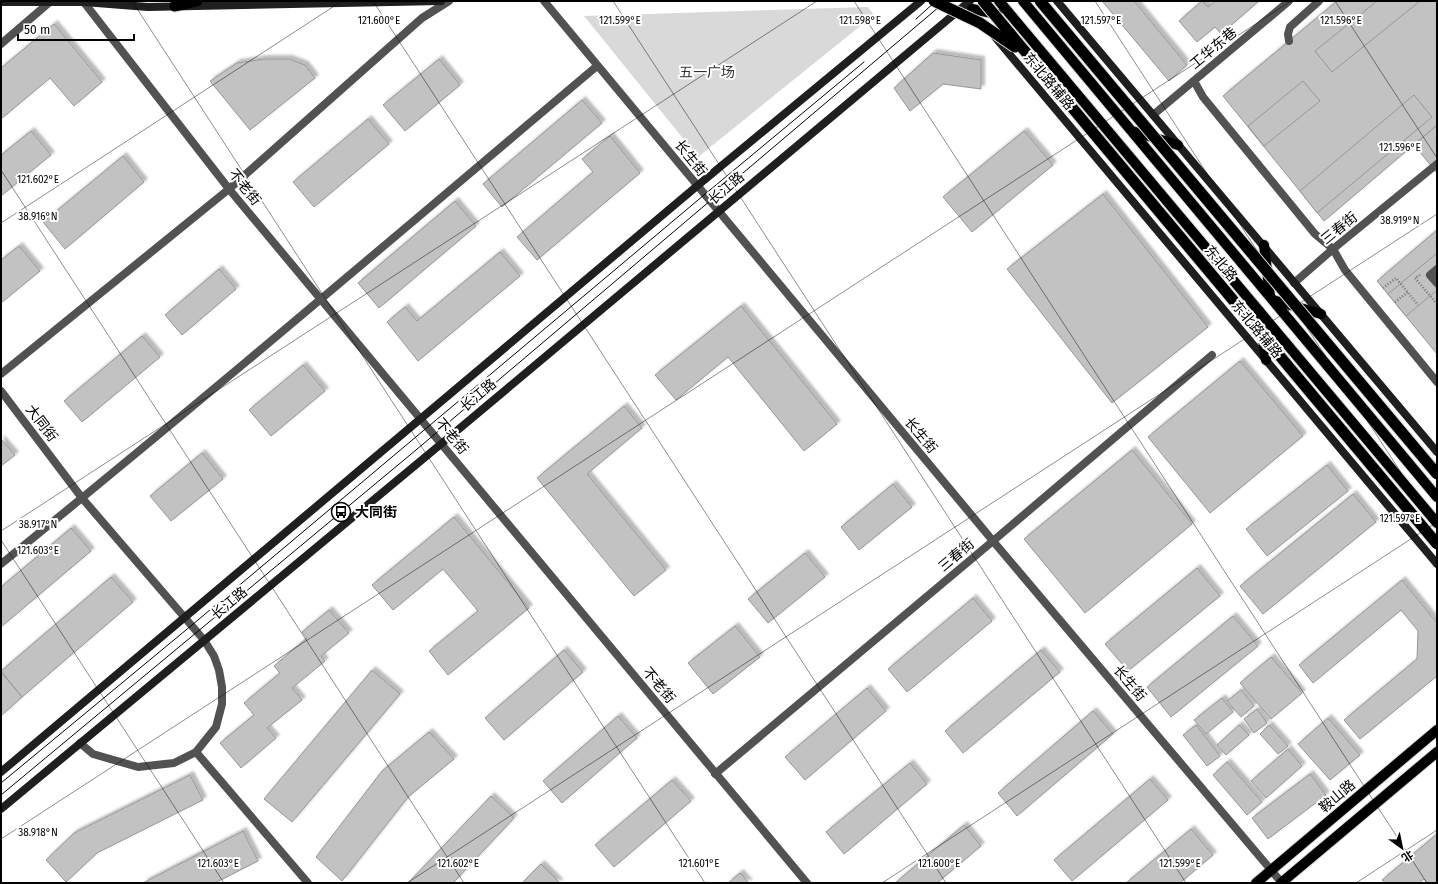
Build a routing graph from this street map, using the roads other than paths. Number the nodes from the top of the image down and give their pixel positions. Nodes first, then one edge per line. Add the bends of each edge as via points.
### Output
1 (51, 1) edge
2 (197, 1) edge
3 (441, 1) edge
4 (449, 1) edge
5 (544, 1) edge
6 (921, 1) edge
7 (934, 1) edge
8 (983, 1) edge
9 (999, 1) edge
10 (1023, 1) edge
11 (1040, 1) edge
12 (1057, 1) edge
13 (1065, 1) edge
14 (1289, 1) edge
15 (1319, 1) edge
16 (1, 2) edge
17 (83, 2) edge
18 (969, 4) edge
19 (174, 6) junction
20 (1013, 17) junction
21 (1072, 19) junction
22 (1289, 41) dead end
23 (1, 44) edge
24 (1031, 58) junction
25 (598, 66) junction
26 (1194, 81) junction
27 (1153, 115) junction
28 (1132, 131) junction
29 (1178, 144) junction
30 (1437, 164) edge
31 (697, 186) junction
32 (229, 189) junction
33 (718, 212) junction
34 (1264, 245) junction
35 (1333, 249) junction
36 (1437, 269) edge
37 (1294, 283) junction
38 (1437, 283) edge
39 (1271, 298) junction
40 (320, 299) junction
41 (1259, 311) junction
42 (1321, 314) junction
43 (1286, 316) junction
44 (1273, 328) junction
45 (1212, 354) dead end
46 (1266, 360) junction
47 (1, 374) edge
48 (1437, 382) edge
49 (1, 391) edge
50 (421, 420) junction
51 (441, 444) junction
52 (1437, 452) edge
53 (1437, 474) edge
54 (1437, 496) edge
55 (82, 498) junction
56 (1437, 523) edge
57 (993, 542) junction
58 (1437, 544) edge
59 (1, 564) edge
60 (1437, 564) edge
61 (185, 617) junction
62 (204, 640) junction
63 (1437, 730) edge
64 (80, 743) junction
65 (196, 752) junction
66 (1437, 752) edge
67 (1, 772) edge
68 (715, 774) junction
69 (1, 809) edge
70 (1271, 870) junction
71 (308, 883) edge
72 (807, 883) edge
73 (1256, 883) edge
74 (1281, 883) edge

1 - 16 main road
1 - 17 main road
1 - 23 street
2 - 19 highway
3 - 19 main road
4 - 32 street via 422,18
5 - 25 street, 长生街
6 - 31 main road, 长江路
7 - 24 highway, bridge via 980,23
8 - 24 highway, 东北路, bridge
9 - 20 main road, 东北路
10 - 28 main road, 东北路
11 - 53 highway, bridge
12 - 21 main road
13 - 21 main road
14 - 26 street, 工华东巷
15 - 22 street via 1290,27
17 - 19 main road via 148,7
17 - 32 street, 不老街
18 - 20 main road
18 - 33 main road, 长江路
18 - 46 main road, 东北路辅路
20 - 41 main road, 东北路
21 - 27 main road
24 - 58 highway, 东北路, bridge
25 - 31 street, 长生街
25 - 40 street
26 - 27 street, 工华东巷
26 - 35 street via 1203,97 1315,234
27 - 29 main road
28 - 29 main road
28 - 39 main road, 东北路
29 - 34 main road
30 - 35 street, 三春街
31 - 33 street, 长生街
31 - 50 main road, 长江路
32 - 40 street, 不老街
32 - 47 street
33 - 51 main road, 长江路
33 - 57 street, 长生街
34 - 37 main road
34 - 39 main road
35 - 37 street, 三春街
35 - 48 street via 1345,270
36 - 38 street via 1430,275
37 - 42 main road
39 - 42 main road
39 - 43 main road, 东北路
40 - 50 street, 不老街
40 - 55 street
41 - 44 main road, 东北路
41 - 46 main road
42 - 52 main road
43 - 44 main road via 1275,320
43 - 54 main road, 东北路
44 - 56 main road, 东北路
45 - 57 street, 三春街
46 - 60 main road, 东北路辅路
49 - 55 street, 大同街
50 - 51 street, 不老街
50 - 61 main road, 长江路
51 - 62 main road, 长江路
51 - 68 street, 不老街
55 - 59 street
55 - 61 street, 大同街
57 - 68 street, 三春街
57 - 70 street, 长生街
61 - 62 street, 大同街
61 - 67 main road, 长江路
62 - 64 main road, 长江路
62 - 65 street, 大同街 via 219,670 222,704 216,727
63 - 70 main road, 鞍山路
64 - 65 street via 93,754 138,767 174,763
64 - 69 main road, 长江路
65 - 71 street
66 - 74 main road
68 - 72 street, 不老街
70 - 73 main road, 鞍山路
70 - 74 street, 长生街

